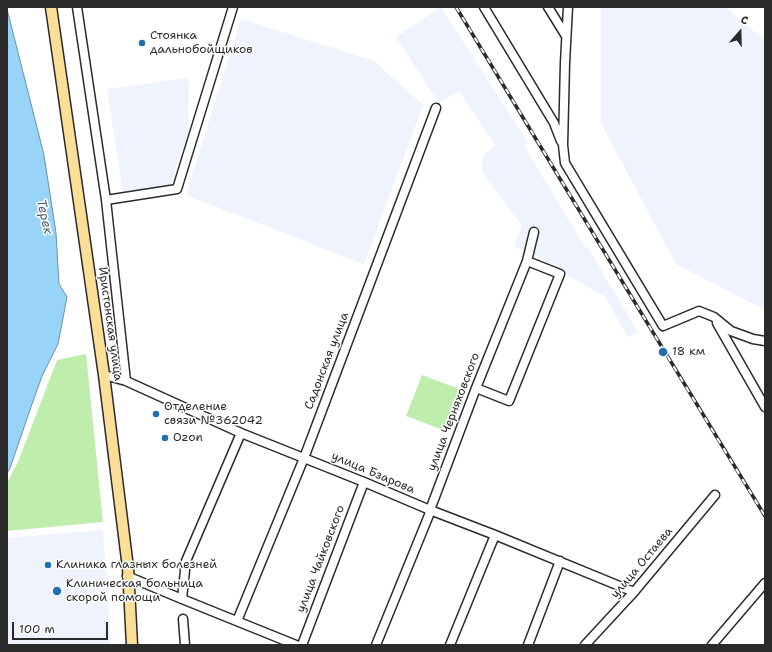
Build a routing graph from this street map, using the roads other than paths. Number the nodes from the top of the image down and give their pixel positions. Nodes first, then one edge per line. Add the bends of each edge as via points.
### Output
1 (51, 7) edge
2 (77, 7) edge
3 (234, 7) edge
4 (484, 7) edge
5 (548, 7) edge
6 (568, 7) edge
7 (566, 36) junction
8 (436, 108) dead end
9 (563, 145) junction
10 (106, 200) junction
11 (534, 232) dead end
12 (527, 261) junction
13 (714, 317) junction
14 (765, 341) edge
15 (104, 375) junction
16 (126, 381) junction
17 (476, 388) junction
18 (765, 407) edge
19 (241, 432) junction
20 (304, 458) junction
21 (364, 482) junction
22 (715, 495) dead end
23 (430, 510) junction
24 (495, 535) junction
25 (560, 561) junction
26 (127, 576) junction
27 (765, 583) edge
28 (634, 592) junction
29 (182, 599) junction
30 (183, 619) dead end
31 (237, 621) junction
32 (132, 645) edge
33 (185, 645) edge
34 (296, 645) edge
35 (302, 645) edge
36 (376, 645) edge
37 (450, 645) edge
38 (528, 645) edge
39 (586, 645) edge
40 (712, 645) edge

1 - 15 main road, Иристонская улица
2 - 10 street
3 - 10 street via 177,189
4 - 9 street via 554,123
5 - 7 street
6 - 7 street
7 - 9 street
8 - 20 street, Садонская улица
9 - 13 street via 565,163 663,326 699,311
10 - 16 street
11 - 12 street, улица Черняховского
12 - 17 street, улица Черняховского
12 - 17 street via 560,274 512,394 509,401
13 - 14 street via 731,331
13 - 18 street
15 - 16 street, улица Бзарова
15 - 26 main road, Иристонская улица
16 - 19 street, улица Бзарова
17 - 23 street, улица Черняховского
19 - 20 street, улица Бзарова
19 - 29 street via 186,561
20 - 21 street, улица Бзарова
20 - 31 street, Садонская улица
21 - 23 street, улица Бзарова
21 - 35 street, улица Чайковского
22 - 28 street, улица Остаева
23 - 24 street, улица Бзарова
23 - 36 street, улица Черняховского
24 - 25 street, улица Бзарова
24 - 37 street
25 - 28 street, улица Бзарова
25 - 38 street
26 - 29 street
26 - 32 main road, Иристонская улица
27 - 40 street
28 - 39 street, улица Остаева
29 - 31 street
30 - 33 street
31 - 34 street

